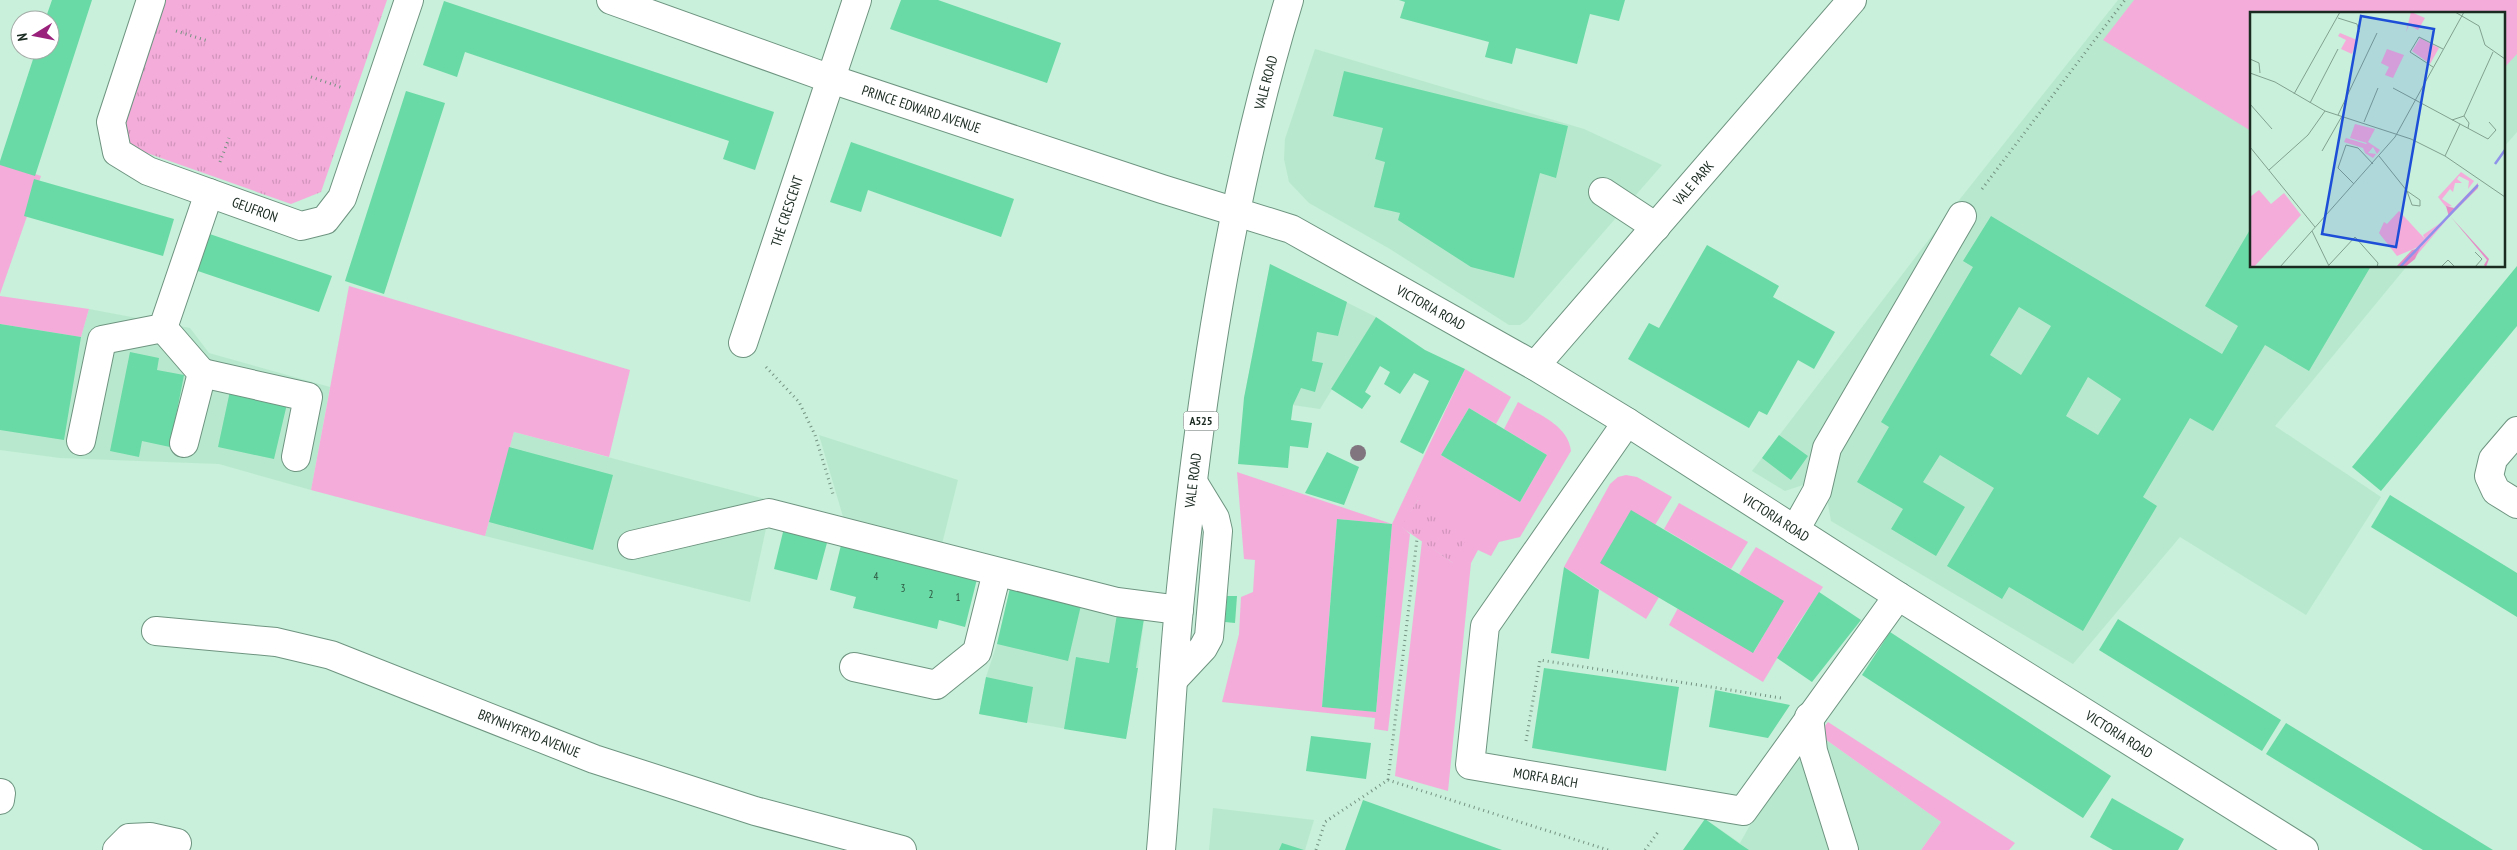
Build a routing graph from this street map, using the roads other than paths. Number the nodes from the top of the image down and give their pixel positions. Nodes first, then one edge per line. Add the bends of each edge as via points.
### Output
1 (152, 0) edge
2 (409, 0) edge
3 (611, 0) edge
4 (857, 0) edge
5 (1289, 0) edge
6 (1852, 0) edge
7 (830, 79) junction
8 (1603, 192) dead end
9 (209, 193) junction
10 (1234, 211) junction
11 (1962, 216) road end
12 (1656, 227) junction
13 (163, 328) junction
14 (743, 343) road end
15 (1535, 366) junction
16 (202, 373) junction
17 (1628, 422) junction
18 (2517, 431) edge
19 (81, 441) dead end
20 (184, 444) dead end
21 (296, 457) dead end
22 (1193, 482) junction
23 (2517, 504) edge
24 (1795, 530) junction
25 (632, 545) dead end
26 (997, 572) junction
27 (1898, 596) junction
28 (1179, 610) junction
29 (156, 631) dead end
30 (854, 667) dead end
31 (1174, 679) junction
32 (1814, 711) junction
33 (177, 843) dead end
34 (117, 850) edge
35 (902, 850) edge
36 (1161, 850) edge
37 (1844, 850) edge
38 (2304, 850) edge

1 - 9 street, GEUFRON via 111,122 117,152 148,171
2 - 9 street, GEUFRON via 342,198 325,220 302,226
3 - 7 street, PRINCE EDWARD AVENUE
4 - 7 street, THE CRESCENT
5 - 10 street, VALE ROAD / A525
6 - 12 street, VALE PARK
7 - 10 street, PRINCE EDWARD AVENUE
7 - 14 street, THE CRESCENT
8 - 12 street
9 - 13 street
10 - 15 street, VICTORIA ROAD via 1291,229
10 - 22 street, VALE ROAD / A525 via 1219,292
11 - 24 street via 1827,448 1817,491
12 - 15 street, VALE PARK
13 - 16 street
13 - 19 street via 102,340
15 - 17 street, VICTORIA ROAD
16 - 20 street
16 - 21 street via 308,396
17 - 24 street, VICTORIA ROAD
17 - 32 street, MORFA BACH via 1485,626 1470,765 1743,810
18 - 23 street via 2493,459 2489,476 2496,491
22 - 28 street, VALE ROAD / A525
22 - 31 street via 1215,518 1218,531 1209,637
24 - 27 street, VICTORIA ROAD
25 - 26 street via 769,513
26 - 28 street via 1117,602
26 - 30 street via 978,652 936,685
27 - 32 street, MORFA BACH
27 - 38 street, VICTORIA ROAD
28 - 31 street, VALE ROAD / A525
29 - 35 street, BRYNHYFRYD AVENUE via 276,642 331,655 594,759 755,811
31 - 36 street, VALE ROAD / A525
32 - 37 street via 1813,751
33 - 34 street via 150,837 129,838

